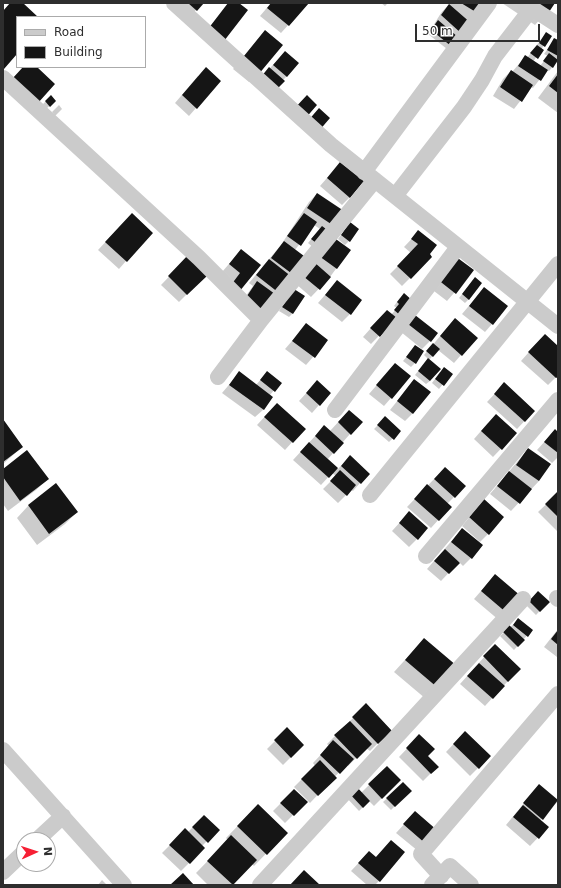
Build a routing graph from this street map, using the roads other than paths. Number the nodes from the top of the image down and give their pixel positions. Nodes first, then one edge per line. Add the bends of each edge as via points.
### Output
1 (174, 3) edge
2 (489, 3) edge
3 (528, 6) edge
4 (558, 25) edge
5 (3, 78) edge
6 (370, 176) junction
7 (395, 196) junction
8 (458, 247) junction
9 (558, 264) edge
10 (527, 302) junction
11 (261, 320) junction
12 (558, 326) edge
13 (218, 377) dead end
14 (558, 400) edge
15 (335, 410) dead end
16 (370, 496) dead end
17 (426, 556) dead end
18 (523, 599) dead end
19 (558, 694) edge
20 (3, 750) edge
21 (63, 816) junction
22 (46, 832) edge
23 (16, 860) edge
24 (3, 872) edge
25 (437, 880) edge
26 (124, 885) edge
27 (260, 885) edge
28 (471, 885) edge

1 - 6 street via 331,145
2 - 6 street
3 - 4 street
3 - 7 street via 464,107
5 - 11 street via 199,258
6 - 7 street
6 - 11 street
7 - 8 street
8 - 10 street
8 - 15 street
9 - 10 street
10 - 12 street
10 - 16 street
11 - 13 street
14 - 17 street
18 - 27 street
19 - 25 street via 421,854
20 - 21 street
21 - 22 street
21 - 26 street
23 - 24 street
25 - 28 street via 450,866

